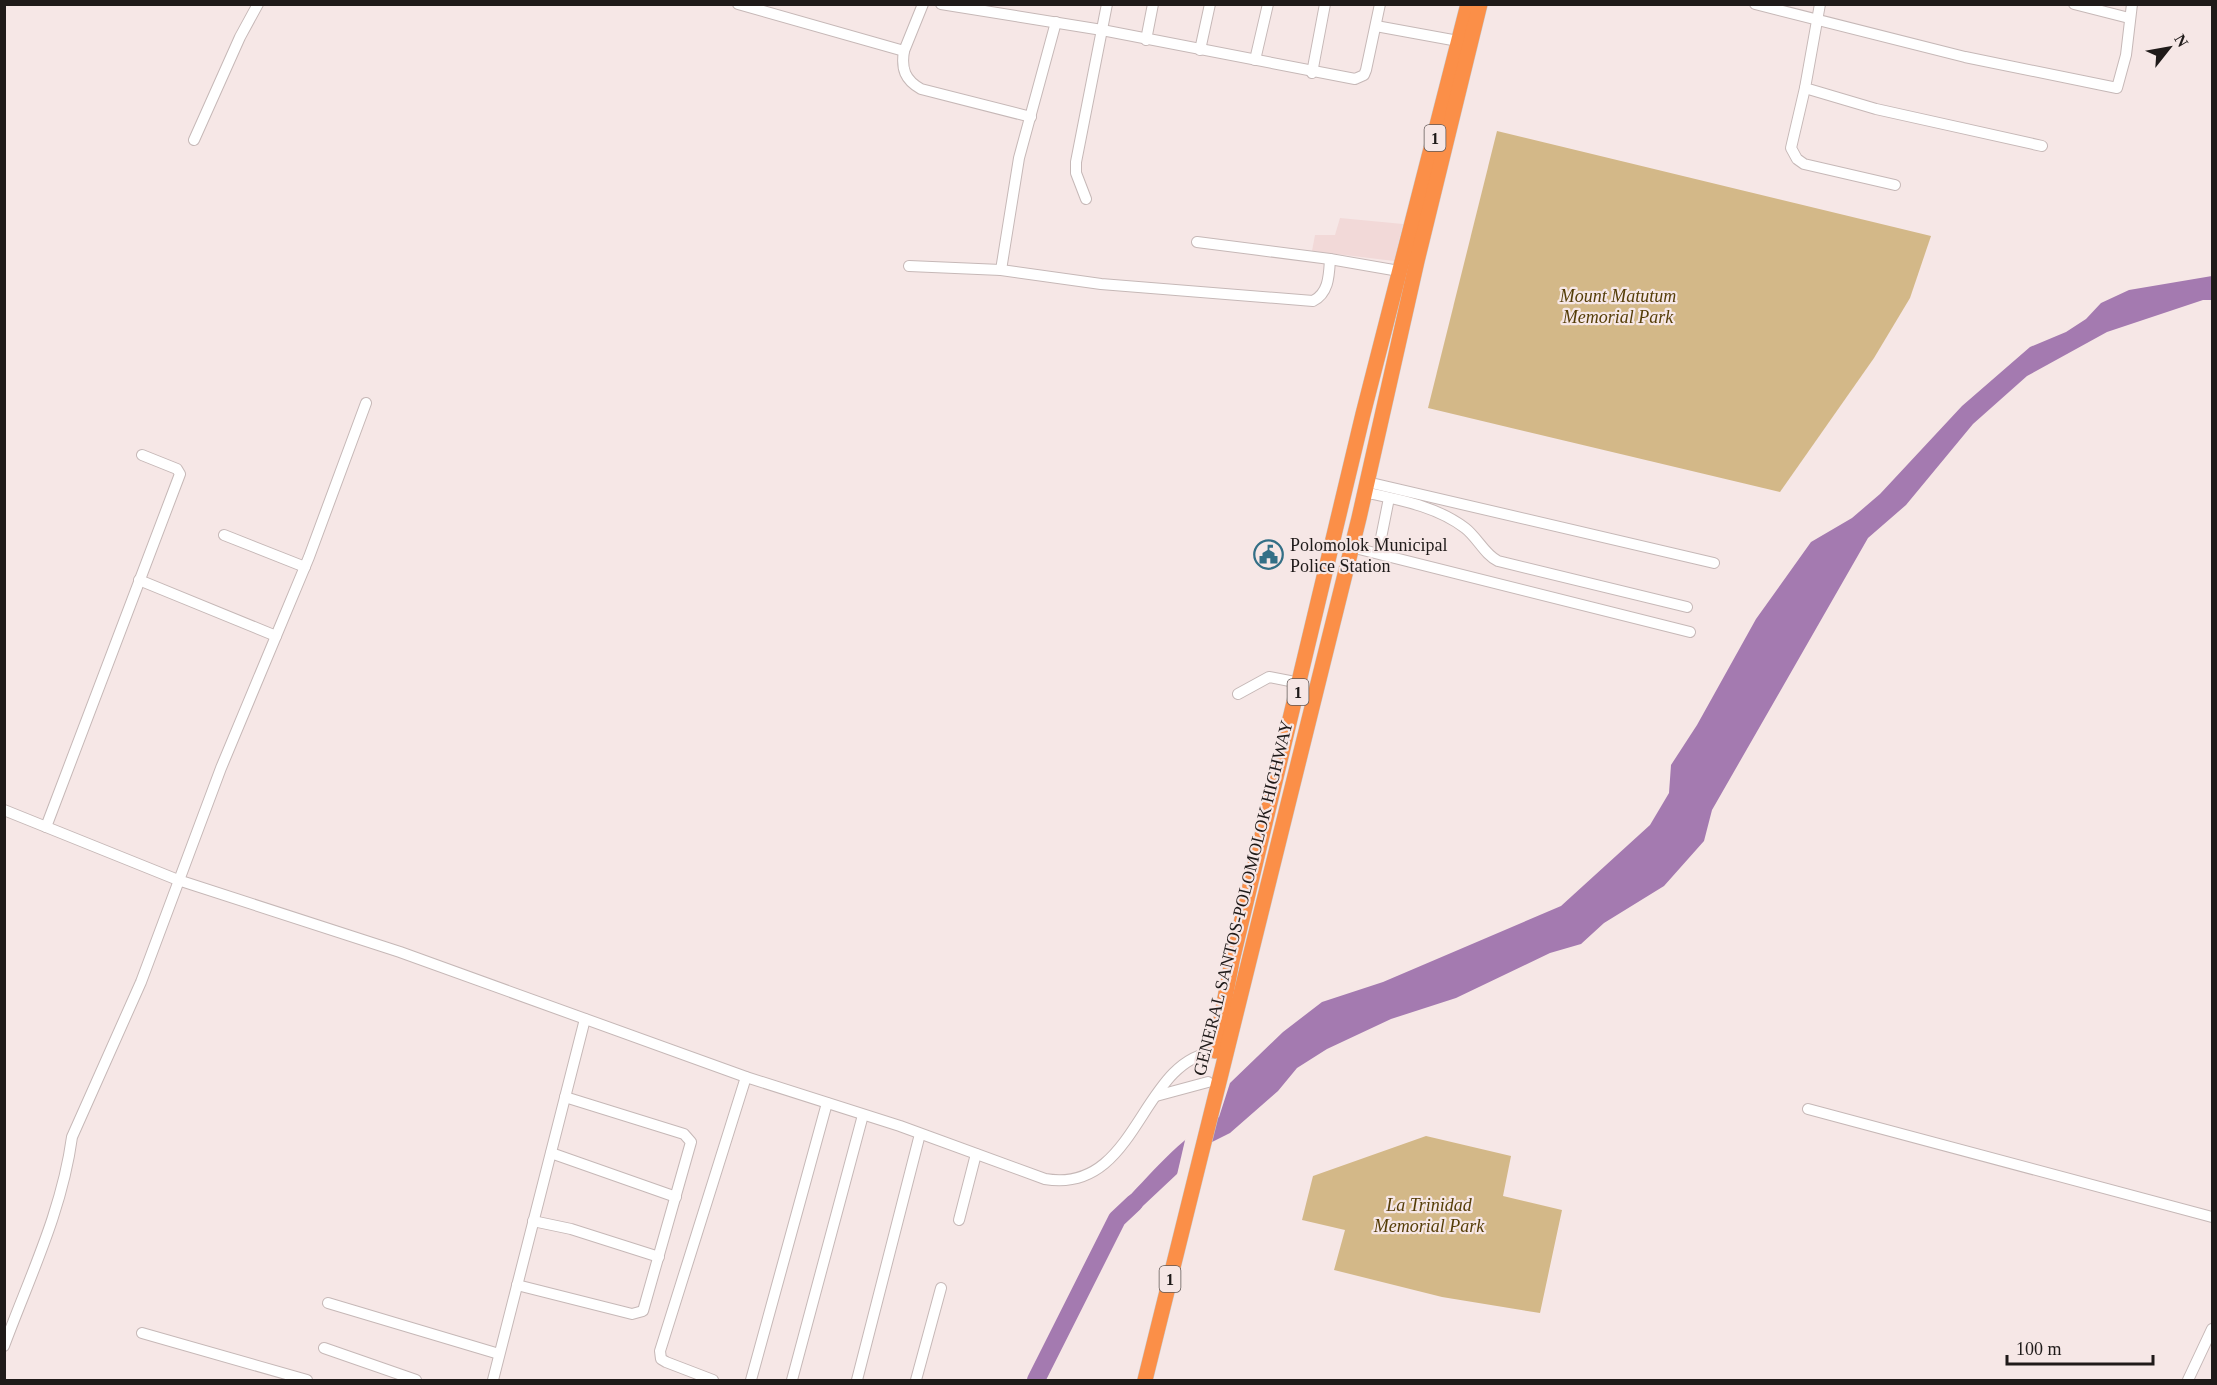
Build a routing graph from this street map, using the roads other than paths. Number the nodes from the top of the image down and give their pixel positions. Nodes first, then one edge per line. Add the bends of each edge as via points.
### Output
1 (258, 4) edge
2 (738, 4) edge
3 (923, 4) edge
4 (941, 4) edge
5 (1107, 4) edge
6 (1153, 4) edge
7 (1210, 4) edge
8 (1268, 4) edge
9 (1325, 4) edge
10 (1380, 4) edge
11 (1467, 4) edge
12 (1480, 4) edge
13 (1755, 4) edge
14 (1820, 4) edge
15 (2074, 4) edge
16 (2132, 4) edge
17 (2129, 18) junction
18 (1816, 20) junction
19 (1056, 22) junction
20 (1376, 26) junction
21 (1102, 30) junction
22 (1146, 40) junction
23 (1458, 41) junction
24 (1200, 50) junction
25 (904, 51) junction
26 (1255, 60) junction
27 (1312, 73) junction
28 (1805, 88) junction
29 (1031, 117) junction
30 (194, 140) dead end
31 (2042, 146) dead end
32 (1895, 185) dead end
33 (1086, 200) dead end
34 (1197, 242) dead end
35 (1330, 259) junction
36 (909, 266) dead end
37 (1001, 270) junction
38 (1399, 271) junction
39 (366, 403) dead end
40 (142, 455) dead end
41 (1366, 487) junction
42 (1389, 498) junction
43 (224, 535) dead end
44 (1351, 547) junction
45 (1378, 553) junction
46 (1714, 563) dead end
47 (305, 567) junction
48 (139, 580) junction
49 (1687, 607) dead end
50 (1690, 632) dead end
51 (276, 636) junction
52 (1300, 683) junction
53 (1238, 694) dead end
54 (4, 810) edge
55 (46, 827) junction
56 (178, 880) junction
57 (585, 1019) junction
58 (1215, 1052) junction
59 (746, 1077) junction
60 (1208, 1082) junction
61 (1156, 1096) junction
62 (565, 1097) junction
63 (828, 1103) junction
64 (1808, 1109) dead end
65 (1206, 1110) junction
66 (863, 1115) junction
67 (920, 1134) junction
68 (551, 1153) junction
69 (976, 1154) junction
70 (1188, 1182) junction
71 (676, 1197) junction
72 (2212, 1217) edge
73 (959, 1220) dead end
74 (533, 1221) junction
75 (659, 1257) junction
76 (517, 1285) junction
77 (941, 1288) dead end
78 (328, 1303) dead end
79 (2212, 1329) edge
80 (142, 1333) dead end
81 (4, 1346) edge
82 (324, 1348) dead end
83 (500, 1354) junction
84 (307, 1380) edge
85 (416, 1380) edge
86 (493, 1380) edge
87 (713, 1380) edge
88 (751, 1380) edge
89 (792, 1380) edge
90 (857, 1380) edge
91 (916, 1380) edge
92 (1136, 1380) edge
93 (1145, 1380) edge
94 (2188, 1380) edge

1 - 30 street
2 - 25 street
3 - 25 street
4 - 19 street
5 - 21 street
6 - 22 street
7 - 24 street
8 - 26 street
9 - 27 street
10 - 20 street
11 - 23 highway, 1
12 - 41 highway, GENERAL SANTOS-POLOMOLOK HIGHWAY / 1
13 - 18 street
14 - 18 street
15 - 17 street
16 - 17 street
17 - 18 street via 2126,55 2117,88 1965,57
18 - 28 street
19 - 21 street
19 - 29 street
20 - 23 street
20 - 27 street via 1366,70 1360,78
21 - 22 street
21 - 33 street via 1076,162
22 - 24 street
23 - 38 highway, 1
24 - 26 street
25 - 29 street via 905,74 921,89
26 - 27 street
28 - 31 street via 1865,106
28 - 32 street via 1791,148 1797,159 1804,164
29 - 37 street via 1011,194
34 - 35 street
35 - 37 street via 1326,288 1312,301 1101,284
35 - 38 street
36 - 37 street
38 - 52 highway, 1
39 - 47 street
40 - 48 street via 177,469 180,474
41 - 42 street
41 - 44 highway, GENERAL SANTOS-POLOMOLOK HIGHWAY / 1
41 - 46 street
42 - 45 street
42 - 49 street via 1442,513 1474,534 1498,561
43 - 47 street
44 - 45 street
44 - 65 highway, GENERAL SANTOS-POLOMOLOK HIGHWAY / 1
45 - 50 street
47 - 51 street
48 - 51 street
48 - 55 street
51 - 56 street
52 - 53 street via 1269,677
52 - 58 highway, 1 via 1232,961
54 - 55 street
55 - 56 street
56 - 57 street via 400,952
56 - 81 street via 141,982 72,1137 54,1217
57 - 59 street
57 - 62 street
58 - 60 highway, 1
58 - 61 street via 1182,1065
59 - 63 street
59 - 87 street via 660,1354 666,1362
60 - 61 street
60 - 65 highway, 1
61 - 69 street via 1119,1149 1099,1167 1078,1177 1044,1179
62 - 68 street
62 - 71 street via 687,1136 691,1142
63 - 66 street
63 - 88 street
64 - 72 street
65 - 70 highway, 1
66 - 67 street
66 - 89 street
67 - 69 street
67 - 90 street
68 - 71 street
68 - 74 street
69 - 73 street
70 - 92 highway, 1
70 - 93 highway, 1
71 - 75 street
74 - 75 street
74 - 76 street
75 - 76 street via 645,1309 636,1314
76 - 83 street
77 - 91 street
78 - 83 street
79 - 94 street
80 - 84 street
82 - 85 street
83 - 86 street

